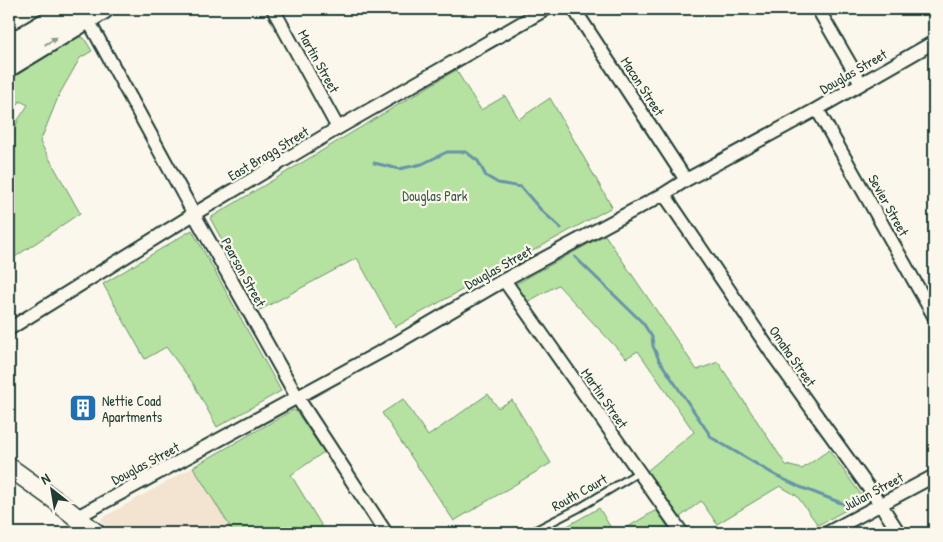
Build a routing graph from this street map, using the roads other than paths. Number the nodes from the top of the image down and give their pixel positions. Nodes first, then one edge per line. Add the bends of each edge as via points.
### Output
1 (273, 9) edge
2 (546, 9) edge
3 (574, 9) edge
4 (818, 9) edge
5 (87, 12) edge
6 (934, 42) edge
7 (9, 45) edge
8 (9, 66) edge
9 (860, 83) junction
10 (817, 109) junction
11 (338, 128) junction
12 (686, 180) junction
13 (664, 194) junction
14 (194, 214) junction
15 (504, 280) junction
16 (934, 316) edge
17 (9, 329) edge
18 (297, 397) junction
19 (9, 467) edge
20 (639, 472) junction
21 (934, 476) edge
22 (881, 505) junction
23 (77, 517) junction
24 (96, 533) edge
25 (386, 533) edge
26 (530, 533) edge
27 (682, 533) edge
28 (827, 533) edge
29 (899, 533) edge

1 - 11 street, Martin Street
2 - 11 street, East Bragg Street
3 - 12 street, Macon Street
4 - 9 street
5 - 7 main road
8 -> 5 main road
5 - 14 street, Pearson Street
6 - 9 street, Douglas Street
9 - 10 street, Douglas Street
10 - 12 street, Douglas Street
10 - 16 street, Sevier Street
11 - 14 street, East Bragg Street
12 - 13 street, Douglas Street
13 - 15 street, Douglas Street
13 - 22 street, Omaha Street via 771,352
14 - 17 street, East Bragg Street
14 - 18 street, Pearson Street
15 - 18 street, Douglas Street
15 - 20 street, Martin Street
18 - 23 street, Douglas Street
18 - 25 street, Pearson Street
19 - 23 main road
20 - 26 lane, Routh Court
20 - 27 street, Martin Street
21 - 22 street, Julian Street
22 - 28 street, Julian Street
22 - 29 street, Omaha Street
23 - 24 main road

